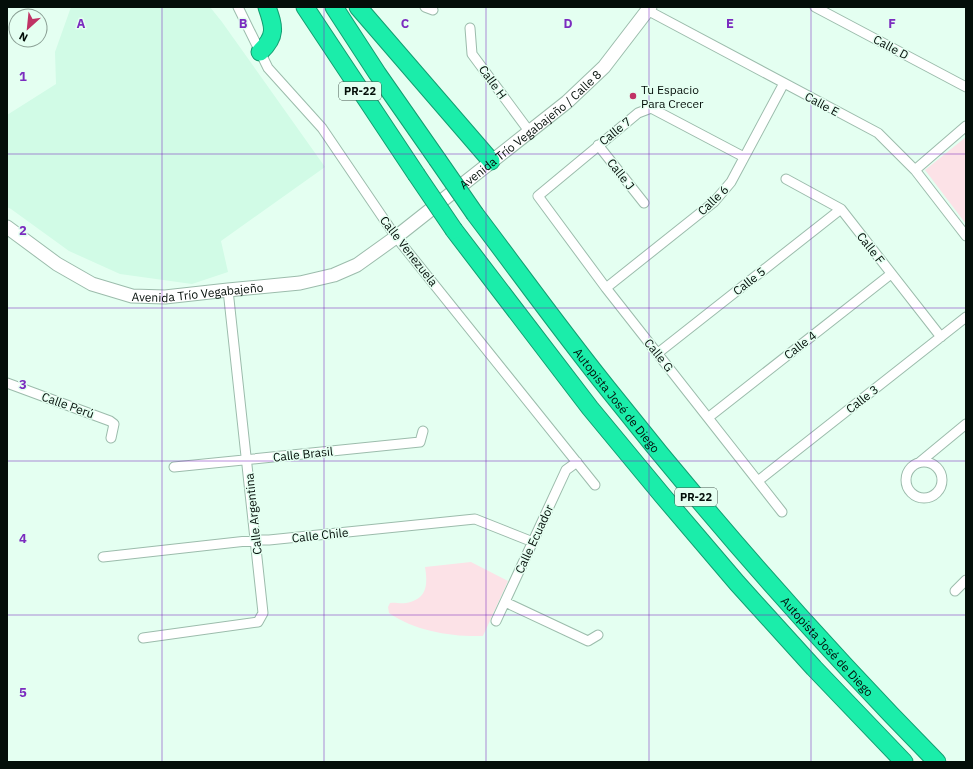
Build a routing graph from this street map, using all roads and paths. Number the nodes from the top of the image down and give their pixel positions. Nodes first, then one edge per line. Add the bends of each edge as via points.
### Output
1 (238, 7) edge
2 (267, 7) edge
3 (305, 7) edge
4 (334, 7) edge
5 (358, 7) edge
6 (815, 7) edge
7 (649, 9) edge
8 (470, 28) dead end
9 (260, 52) junction
10 (784, 83) junction
11 (966, 86) edge
12 (966, 126) edge
13 (529, 131) junction
14 (598, 145) junction
15 (744, 157) junction
16 (491, 161) junction
17 (915, 170) junction
18 (786, 179) dead end
19 (538, 196) joint
20 (644, 203) dead end
21 (841, 210) junction
22 (7, 227) edge
23 (966, 236) edge
24 (396, 237) junction
25 (891, 274) junction
26 (606, 288) junction
27 (228, 290) junction
28 (966, 317) edge
29 (941, 336) junction
30 (658, 353) junction
31 (7, 383) edge
32 (709, 417) junction
33 (966, 424) edge
34 (423, 431) dead end
35 (111, 438) dead end
36 (247, 460) junction
37 (577, 462) junction
38 (920, 462) junction
39 (174, 467) dead end
40 (758, 481) junction
41 (595, 485) dead end
42 (782, 512) dead end
43 (256, 540) junction
44 (533, 542) junction
45 (103, 557) dead end
46 (966, 580) edge
47 (955, 591) dead end
48 (505, 602) junction
49 (496, 621) dead end
50 (598, 635) dead end
51 (143, 638) dead end
52 (904, 762) edge
53 (937, 762) edge

1 - 9 street, Calle Venezuela
2 - 9 highway via 272,21 272,35
3 - 52 highway, Autopista José de Diego / PR-22, bridge via 454,230 590,408 737,583
4 - 53 highway, Autopista José de Diego / PR-22, bridge via 475,214 607,388 757,568 834,654
5 - 16 highway
6 - 11 street, Calle D
7 - 10 street, Calle E
7 - 13 street, Avenida Trío Vegabajeño / Calle 8 via 604,67 567,102
8 - 13 street, Calle H via 472,54
9 - 24 street, Calle Venezuela via 268,68 322,128
10 - 15 street, Calle 6
10 - 17 street, Calle E via 878,134
12 - 17 street
13 - 16 street, Avenida Trío Vegabajeño / Calle 8
14 - 15 street, Calle 7 via 638,113 651,108
14 - 19 street, Calle 7
14 - 20 street, Calle J
15 - 26 street, Calle 6 via 731,182 714,202
16 - 24 street, Avenida Trío Vegabajeño / Calle 8
17 - 23 street, Calle E
18 - 21 street, Calle F
19 - 26 street, Calle G
21 - 25 street, Calle F
21 - 30 street, Calle 5
22 - 27 street, Avenida Trío Vegabajeño via 57,264 92,284 132,296 165,297
24 - 27 street, Avenida Trío Vegabajeño via 356,265 334,275 300,283
24 - 37 street, Calle Venezuela
25 - 29 street, Calle F
25 - 32 street, Calle 4
26 - 30 street, Calle G
27 - 36 street, Calle Argentina
28 - 29 street, Calle 3
29 - 40 street, Calle 3
30 - 32 street, Calle G
31 - 35 street, Calle Perú via 110,421 114,424
32 - 40 street, Calle G
33 - 38 street
34 - 36 street, Calle Brasil via 420,442
36 - 39 street, Calle Brasil
36 - 43 street, Calle Argentina
37 - 41 street, Calle Venezuela
37 - 44 street, Calle Ecuador via 566,470
38 - 38 street via 910,469 906,481 916,496 928,498 941,488 942,476 937,467
40 - 42 street, Calle G
43 - 44 street, Calle Chile via 475,519
43 - 45 street, Calle Chile
43 - 51 street, Calle Argentina via 263,613 258,622
44 - 48 street, Calle Ecuador
46 - 47 street
48 - 49 street, Calle Ecuador
48 - 50 street via 588,641

